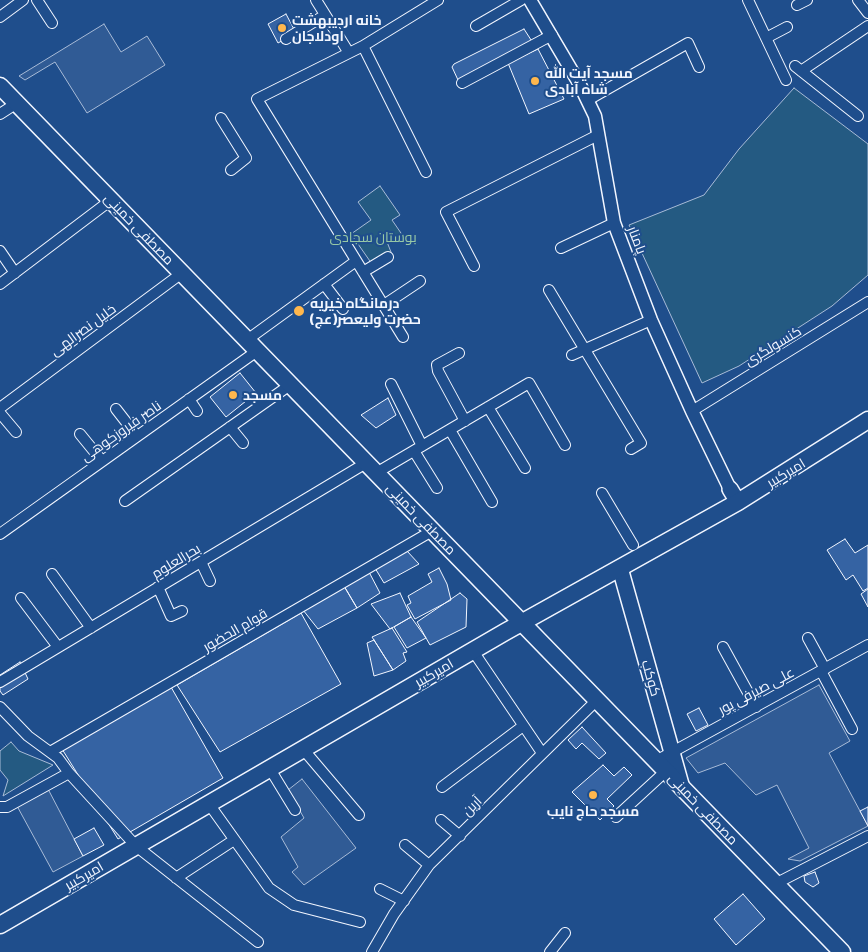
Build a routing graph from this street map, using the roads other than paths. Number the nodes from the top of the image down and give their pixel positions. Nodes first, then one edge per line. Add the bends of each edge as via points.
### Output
1 (23, 0) edge
2 (37, 0) edge
3 (316, 0) edge
4 (438, 0) edge
5 (521, 0) edge
6 (530, 0) edge
7 (748, 0) edge
8 (858, 0) edge
9 (426, 3) edge
10 (868, 13) edge
11 (325, 15) junction
12 (0, 17) edge
13 (52, 23) dead end
14 (476, 26) dead end
15 (868, 26) edge
16 (787, 27) dead end
17 (552, 35) junction
18 (766, 38) junction
19 (286, 39) dead end
20 (363, 46) junction
21 (349, 53) junction
22 (699, 67) dead end
23 (786, 80) dead end
24 (462, 83) dead end
25 (0, 86) edge
26 (588, 100) junction
27 (16, 103) junction
28 (0, 114) edge
29 (858, 116) dead end
30 (221, 118) dead end
31 (598, 135) junction
32 (231, 170) dead end
33 (426, 172) dead end
34 (111, 200) junction
35 (614, 223) junction
36 (561, 248) dead end
37 (0, 251) edge
38 (388, 257) dead end
39 (356, 261) junction
40 (474, 266) dead end
41 (363, 272) junction
42 (15, 273) junction
43 (182, 273) junction
44 (420, 280) dead end
45 (0, 284) edge
46 (324, 284) junction
47 (549, 290) dead end
48 (868, 302) edge
49 (384, 305) junction
50 (343, 309) dead end
51 (651, 320) junction
52 (403, 337) dead end
53 (252, 345) junction
54 (586, 349) junction
55 (459, 353) dead end
56 (572, 355) dead end
57 (391, 384) dead end
58 (290, 385) junction
59 (189, 399) junction
60 (488, 407) junction
61 (0, 408) edge
62 (116, 409) dead end
63 (197, 411) dead end
64 (692, 411) junction
65 (0, 413) edge
66 (868, 420) edge
67 (465, 421) junction
68 (230, 427) junction
69 (450, 430) junction
70 (16, 432) dead end
71 (80, 434) dead end
72 (137, 436) junction
73 (243, 443) dead end
74 (565, 445) dead end
75 (418, 448) junction
76 (631, 449) dead end
77 (102, 461) junction
78 (371, 468) junction
79 (525, 468) dead end
80 (437, 488) dead end
81 (602, 492) dead end
82 (734, 496) junction
83 (125, 501) dead end
84 (492, 502) dead end
85 (432, 531) junction
86 (0, 534) edge
87 (633, 545) dead end
88 (201, 562) junction
89 (620, 568) junction
90 (52, 574) dead end
91 (210, 581) dead end
92 (158, 587) junction
93 (21, 598) dead end
94 (182, 611) dead end
95 (522, 623) junction
96 (91, 628) junction
97 (808, 638) dead end
98 (868, 645) edge
99 (58, 647) junction
100 (723, 647) dead end
101 (473, 651) junction
102 (823, 670) junction
103 (0, 682) edge
104 (597, 700) junction
105 (0, 707) edge
106 (756, 707) junction
107 (523, 726) junction
108 (852, 729) dead end
109 (303, 749) junction
110 (50, 752) junction
111 (672, 752) junction
112 (542, 753) junction
113 (661, 766) junction
114 (270, 769) junction
115 (69, 773) junction
116 (442, 787) dead end
117 (682, 788) junction
118 (210, 804) junction
119 (0, 807) edge
120 (296, 810) dead end
121 (359, 816) dead end
122 (616, 817) dead end
123 (441, 820) dead end
124 (460, 836) junction
125 (868, 836) edge
126 (234, 840) junction
127 (405, 845) dead end
128 (136, 846) junction
129 (429, 865) junction
130 (176, 878) junction
131 (775, 884) junction
132 (380, 889) dead end
133 (404, 901) junction
134 (360, 922) dead end
135 (0, 925) edge
136 (565, 933) dead end
137 (258, 942) dead end
138 (372, 952) edge
139 (550, 952) edge
140 (842, 952) edge

1 - 12 street
2 - 13 street
3 - 11 street
4 - 9 street
5 - 14 street
6 - 17 street, پامنار
7 - 18 street
8 - 10 street
9 - 20 street
11 - 19 street
11 - 21 street
15 - 29 street via 798,69
16 - 18 street
17 - 24 street
17 - 26 street, پامنار
18 - 23 street
20 - 21 street
20 - 33 street
21 - 39 street via 257,99
22 - 26 street via 688,43
25 - 27 main road, مصطفی خمینی
26 - 31 street, پامنار
27 - 28 street
27 - 34 main road, مصطفی خمینی
30 - 32 street via 246,158
31 - 35 street, پامنار
31 - 40 street via 446,212
34 - 42 street
34 - 43 main road, مصطفی خمینی
35 - 36 street
35 - 51 street, پامنار
37 - 42 street
38 - 41 street
39 - 41 street
39 - 46 street, ناصر فیروزکوهی
41 - 49 street
42 - 45 street
43 - 53 main road, مصطفی خمینی
43 - 61 street, خلیل نصرالهی
44 - 49 street
46 - 50 street
46 - 53 street, ناصر فیروزکوهی
47 - 54 street
48 - 64 street, کنسولگری
49 - 52 street
51 - 54 street
51 - 64 street, پامنار
53 - 58 main road, مصطفی خمینی
53 - 59 street, ناصر فیروزکوهی
54 - 56 street
54 - 76 street via 641,443
55 - 67 street via 437,365
57 - 75 street
58 - 68 street
58 - 78 main road, مصطفی خمینی
59 - 63 street
59 - 72 street, ناصر فیروزکوهی
60 - 67 street, بحرالعلوم
60 - 74 street, بحرالعلوم via 529,383
60 - 79 street
62 - 72 street
64 - 82 street, پامنار
65 - 70 street
66 - 82 main road, امیرکبیر via 803,464
67 - 69 street, بحرالعلوم
68 - 73 street
68 - 83 street
69 - 75 street, بحرالعلوم
69 - 84 street
71 - 77 street
72 - 77 street, ناصر فیروزکوهی
75 - 78 street, بحرالعلوم
75 - 80 street
77 - 86 street, ناصر فیروزکوهی
78 - 85 main road, مصطفی خمینی
78 - 88 street, بحرالعلوم
81 - 87 street
82 - 89 main road, امیرکبیر
85 - 95 main road, مصطفی خمینی
85 - 110 street, قوام الحضور
88 - 91 street
88 - 92 street, بحرالعلوم
89 - 95 main road, امیرکبیر
89 - 111 main road, کوکب
90 - 96 street
92 - 94 street via 171,616
92 - 96 street, بحرالعلوم
93 - 99 street
95 - 101 main road, امیرکبیر
95 - 104 main road, مصطفی خمینی
96 - 99 street, بحرالعلوم
97 - 102 street
98 - 102 street, علی صیرفی پور
99 - 103 street, بحرالعلوم
100 - 106 street
101 - 107 street
101 - 109 main road, امیرکبیر
102 - 106 street, علی صیرفی پور
102 - 108 street
104 - 112 street, آرین
104 - 113 main road, مصطفی خمینی
105 - 110 street via 28,736
106 - 111 street, علی صیرفی پور
107 - 112 street
107 - 116 street
109 - 114 main road, امیرکبیر
109 - 121 street
110 - 115 street
111 - 113 street, علی صیرفی پور
111 - 117 main road, کوکب
112 - 124 street, آرین
113 - 117 main road, مصطفی خمینی
113 - 122 street, علی صیرفی پور
114 - 118 main road, امیرکبیر
114 - 120 street
115 - 119 street via 7,807
115 - 128 street
117 - 131 main road, مصطفی خمینی
118 - 126 street
118 - 128 main road, امیرکبیر
123 - 124 street
124 - 129 street, آرین
125 - 131 street
126 - 130 street
126 - 134 street via 270,888 294,906
127 - 129 street
128 - 130 street
128 - 135 main road, امیرکبیر
129 - 133 street, آرین
130 - 137 street
131 - 140 main road, مصطفی خمینی
132 - 133 street
133 - 138 street, آرین
136 - 139 street

